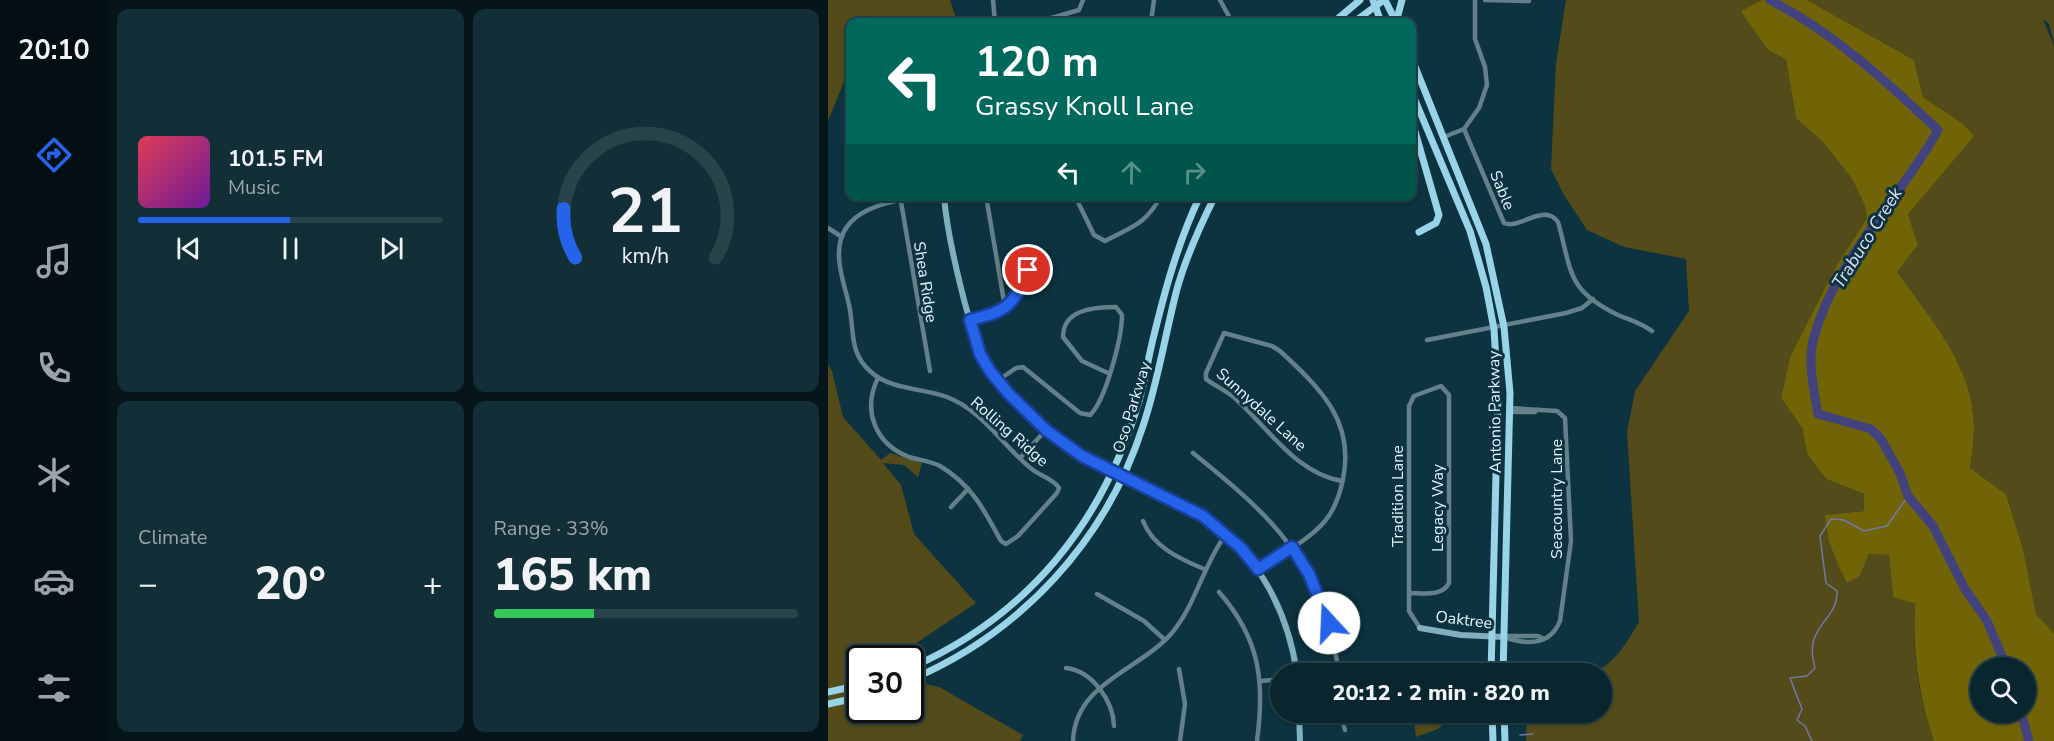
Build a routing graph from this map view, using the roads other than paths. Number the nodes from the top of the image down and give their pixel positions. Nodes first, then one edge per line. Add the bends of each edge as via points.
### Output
1 (993, 0) edge
2 (1083, 0) edge
3 (1154, 0) edge
4 (1220, 0) edge
5 (1360, 0) edge
6 (1384, 0) edge
7 (1402, 0) edge
8 (1475, 0) edge
9 (1485, 0) edge
10 (1529, 1) edge
11 (1374, 3) edge
12 (995, 18) edge
13 (1050, 18) edge
14 (1152, 18) edge
15 (1230, 18) edge
16 (1339, 18) edge
17 (1358, 18) edge
18 (1380, 18) edge
19 (1394, 18) edge
20 (1397, 18) edge
21 (1416, 69) edge
22 (1416, 103) edge
23 (1464, 129) junction
24 (1416, 134) edge
25 (1444, 136) junction
26 (892, 201) edge
27 (901, 201) edge
28 (945, 201) edge
29 (987, 201) edge
30 (1077, 201) edge
31 (1158, 201) edge
32 (1198, 201) edge
33 (1213, 201) edge
34 (828, 228) edge
35 (1419, 232) dead end
36 (842, 237) junction
37 (1028, 270) dead end
38 (1593, 299) junction
39 (1005, 307) junction
40 (970, 320) junction
41 (1504, 327) junction
42 (1494, 329) junction
43 (1652, 331) dead end
44 (1427, 340) dead end
45 (930, 371) dead end
46 (1108, 373) junction
47 (878, 378) junction
48 (997, 381) junction
49 (1446, 389) joint
50 (1510, 410) junction
51 (1046, 430) junction
52 (1193, 453) dead end
53 (1022, 457) junction
54 (1115, 472) junction
55 (1124, 476) junction
56 (1342, 481) junction
57 (968, 489) junction
58 (951, 507) dead end
59 (1143, 521) dead end
60 (1226, 534) junction
61 (1292, 547) junction
62 (1204, 569) junction
63 (1258, 569) junction
64 (1219, 592) dead end
65 (1409, 593) junction
66 (1097, 594) dead end
67 (1419, 628) joint
68 (1492, 637) junction
69 (1504, 637) junction
70 (1165, 640) junction
71 (924, 661) edge
72 (1295, 663) edge
73 (1337, 663) edge
74 (1491, 663) edge
75 (1503, 663) edge
76 (1066, 668) dead end
77 (1179, 669) dead end
78 (924, 673) edge
79 (1270, 680) edge
80 (1261, 681) junction
81 (846, 688) edge
82 (1098, 688) junction
83 (828, 692) edge
84 (846, 700) edge
85 (828, 704) edge
86 (1299, 723) edge
87 (1343, 723) edge
88 (1492, 723) edge
89 (1504, 723) edge
90 (1114, 726) dead end
91 (1345, 730) dead end
92 (1073, 741) edge
93 (1180, 741) edge
94 (1257, 741) edge
95 (1300, 741) edge
96 (1493, 741) edge
97 (1505, 741) edge

1 - 12 street
2 - 13 street via 1079,10
3 - 14 street
4 - 15 street
5 - 16 main road
6 - 11 main road
6 - 19 main road
7 - 20 main road
8 - 23 street via 1475,39 1487,86 1479,108
9 - 10 street
11 - 17 main road
11 - 18 main road
21 - 25 main road, Antonio Parkway
22 - 42 main road, Antonio Parkway via 1470,231
23 - 25 street
23 - 38 street, Sable via 1503,223 1509,225 1544,214 1556,219 1574,283
24 - 35 main road via 1440,215 1436,223
25 - 41 main road, Antonio Parkway via 1486,244
26 - 36 street via 854,218
27 - 45 street, Shea Ridge
28 - 40 street
29 - 39 street
30 - 31 street via 1094,235 1105,242 1141,224
32 - 54 main road, Oso Parkway via 1170,274 1140,399
33 - 55 main road, Oso Parkway via 1178,287 1149,406
34 - 36 street
36 - 47 street via 839,256 853,348
37 - 39 street via 1021,291
38 - 41 street via 1566,314
38 - 43 street, Sable
39 - 40 street
40 - 48 street via 980,354
41 - 42 street
41 - 50 main road, Antonio Parkway
42 - 44 street
42 - 68 main road, Antonio Parkway via 1498,394
46 - 46 street via 1082,361 1065,342 1063,332 1073,316 1086,308 1116,307 1120,311 1122,322
46 - 48 street via 1097,408 1090,414 1080,412 1023,367
47 - 53 street, Rolling Ridge via 950,398 982,420
47 - 57 street via 871,405 881,439 903,454 940,466
48 - 51 street
49 - 65 street, Tradition Lane via 1436,387 1410,400
49 - 65 street, Legacy Way via 1449,583 1439,593
50 - 69 main road, Antonio Parkway
50 - 69 street, Seacountry Lane via 1562,414 1568,431 1571,542 1555,633 1539,643
51 - 53 street
51 - 54 street via 1072,450
52 - 61 street via 1252,501
53 - 57 street, Rolling Ridge via 1059,488 1011,542 1001,541 984,507
54 - 55 street
54 - 71 main road, Oso Parkway via 1077,534 1030,589 965,639
55 - 60 street via 1189,507
55 - 78 main road, Oso Parkway via 1082,547 1034,600 975,646
56 - 56 street, Sunnydale Lane via 1314,471 1273,438 1235,398 1206,379 1224,333 1280,351 1331,405 1345,436
56 - 61 street via 1327,519
57 - 58 street
59 - 62 street via 1148,535 1157,543
60 - 62 street
60 - 63 street
61 - 63 street
61 - 73 street via 1316,587 1334,640
62 - 70 street via 1191,603
63 - 72 street via 1285,620
64 - 80 street via 1245,626
65 - 67 street, Tradition Lane via 1408,611
66 - 70 street via 1144,621
67 - 68 street, Oaktree
68 - 69 street, Oaktree
68 - 74 main road, Antonio Parkway
69 - 75 main road, Antonio Parkway
70 - 82 street
76 - 82 street via 1085,674
77 - 93 street via 1185,704
79 - 80 street
80 - 94 street
81 - 83 main road
82 - 90 street via 1112,709
82 - 92 street via 1077,717
84 - 85 main road
86 - 95 street
87 - 91 street
88 - 96 main road
89 - 97 main road

